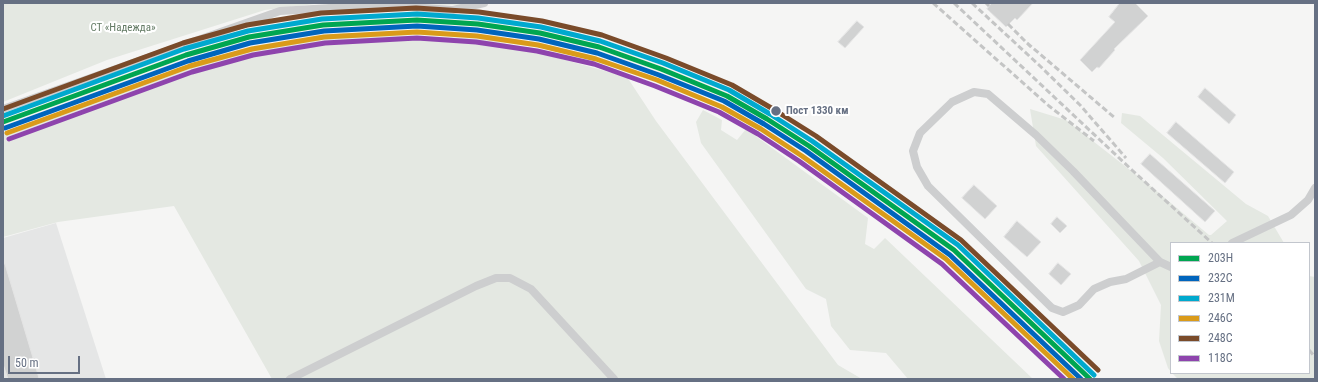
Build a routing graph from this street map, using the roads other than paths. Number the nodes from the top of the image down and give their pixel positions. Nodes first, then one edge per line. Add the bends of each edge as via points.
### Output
1 (484, 3) edge
2 (3, 109) edge
3 (1315, 188) edge
4 (1234, 242) edge
5 (1160, 262) junction
6 (1170, 267) edge
7 (290, 379) edge
8 (614, 379) edge

1 - 2 street via 453,10 381,5 280,11
3 - 4 street via 1308,200 1291,215
5 - 5 street via 1073,171 988,94 974,92 952,102 920,133 913,152 917,167 928,186 1052,308 1063,312 1080,305 1094,289 1126,279
5 - 6 street
7 - 8 street via 496,278 510,278 531,289

